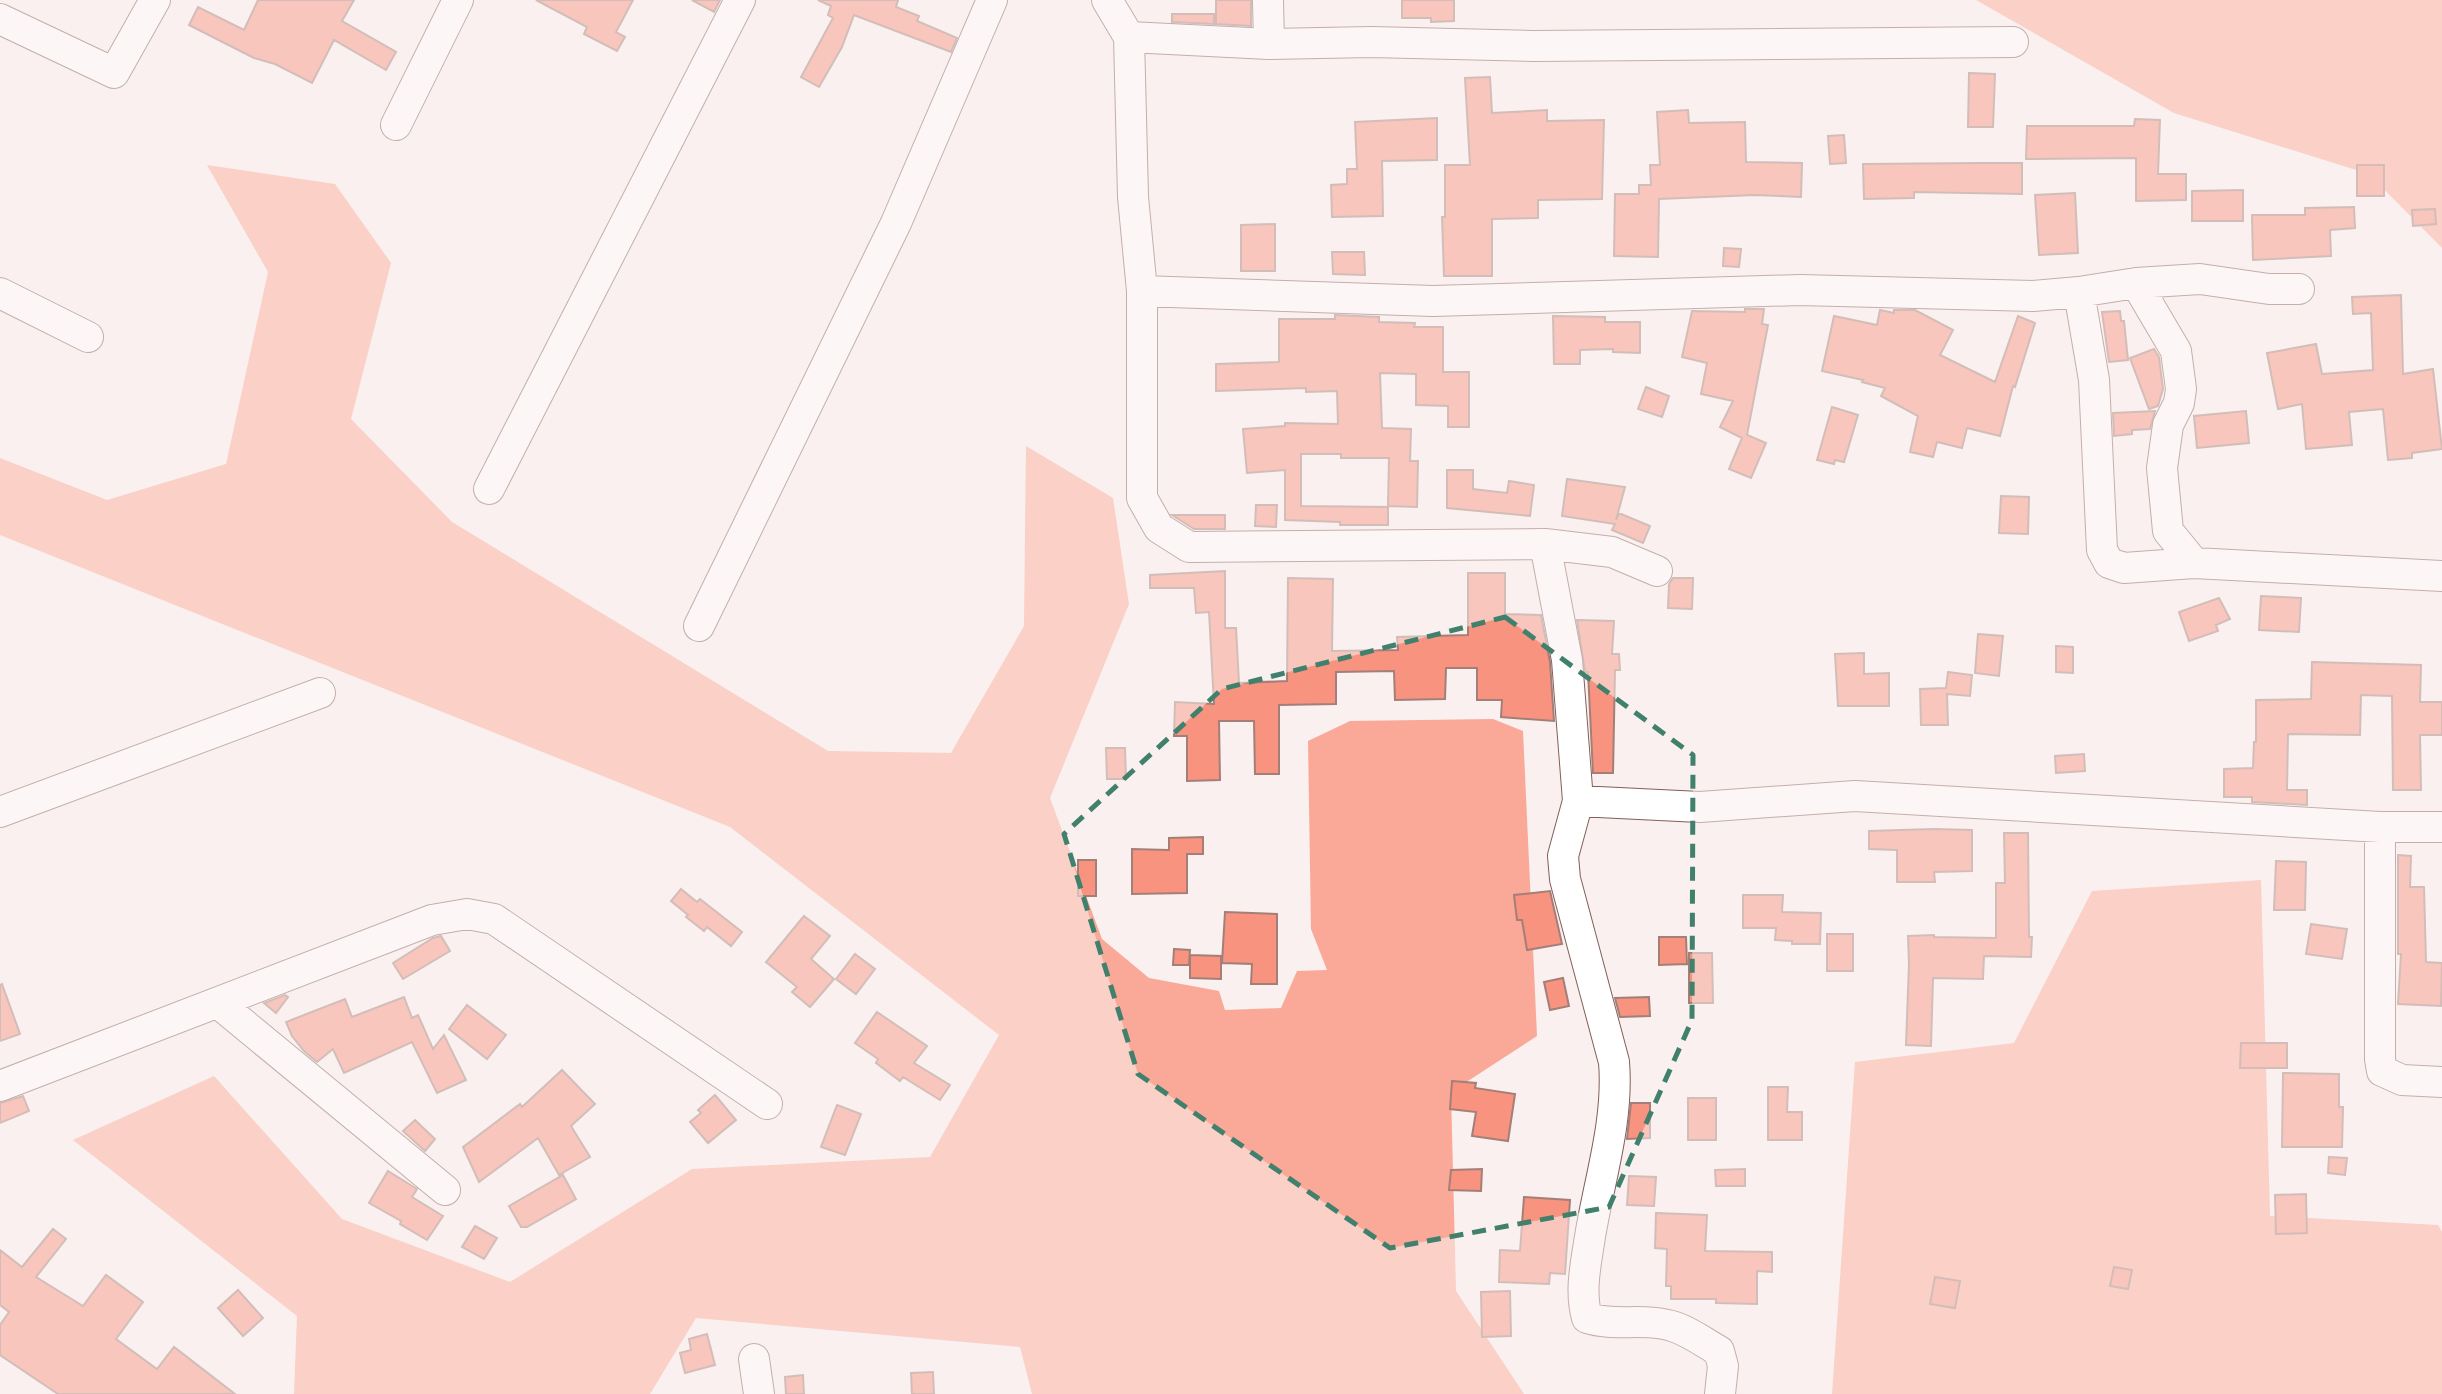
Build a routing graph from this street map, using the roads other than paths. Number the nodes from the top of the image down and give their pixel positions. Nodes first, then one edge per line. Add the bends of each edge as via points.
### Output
1 (155, 0) edge
2 (458, 0) edge
3 (740, 0) edge
4 (992, 0) edge
5 (1107, 0) edge
6 (1268, 0) edge
7 (0, 19) edge
8 (1129, 37) junction
9 (2013, 42) dead end
10 (1269, 44) junction
11 (396, 125) dead end
12 (2136, 283) junction
13 (2299, 289) dead end
14 (1142, 291) junction
15 (2079, 292) junction
16 (0, 293) edge
17 (88, 337) dead end
18 (489, 489) dead end
19 (1545, 544) junction
20 (2194, 564) junction
21 (1657, 571) dead end
22 (2439, 579) edge
23 (699, 626) dead end
24 (320, 693) dead end
25 (1578, 802) junction
26 (0, 812) edge
27 (2380, 827) junction
28 (2442, 827) edge
29 (218, 1003) junction
30 (2442, 1082) edge
31 (0, 1086) edge
32 (767, 1104) dead end
33 (444, 1190) dead end
34 (754, 1359) dead end
35 (759, 1394) edge
36 (1720, 1394) edge

1 - 7 street via 114,73
2 - 11 street
3 - 18 street
4 - 23 street via 896,223
5 - 8 street
6 - 10 street
8 - 10 street
8 - 14 street via 1133,197
9 - 10 street
12 - 13 street via 2200,279
12 - 15 street
12 - 20 street via 2176,351 2181,389 2168,425 2162,468 2168,531
14 - 15 street via 1433,301 1800,290 2033,296
14 - 19 street via 1142,498 1159,528 1189,547
15 - 20 street via 2094,380 2102,550 2109,563 2124,568
16 - 17 street
19 - 21 street via 1612,552
19 - 25 street via 1567,660
20 - 22 street
24 - 26 street
25 - 27 street via 1700,807 1854,796
25 - 36 street via 1563,856 1565,879 1616,1084 1582,1300 1587,1318 1674,1326 1719,1350 1723,1366
27 - 28 street
27 - 30 street via 2382,1071 2402,1080
29 - 31 street
29 - 32 street via 432,920 467,914 494,919
29 - 33 street
34 - 35 street

